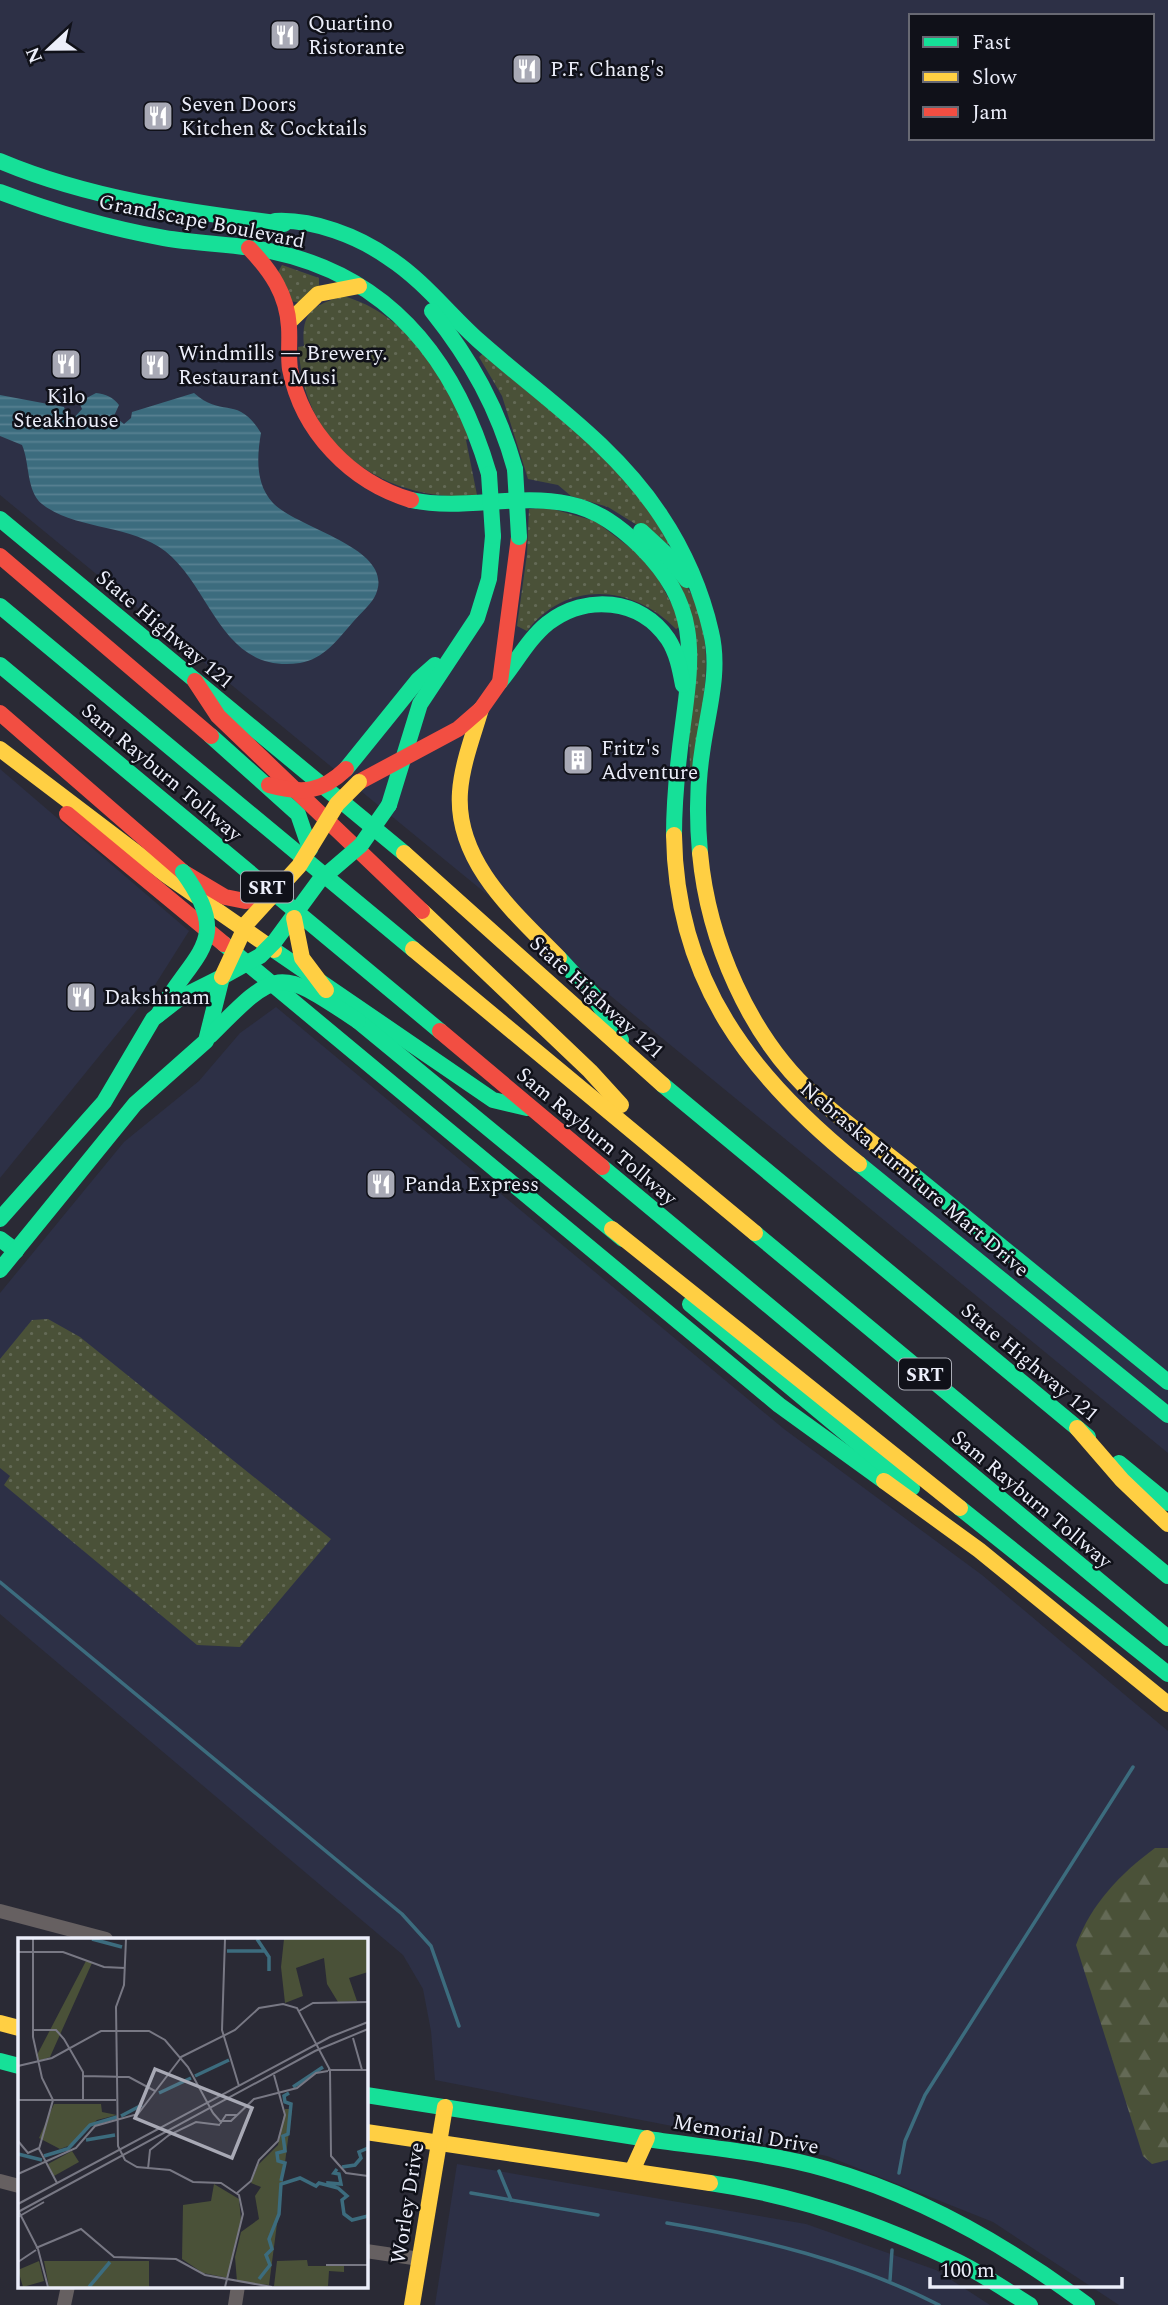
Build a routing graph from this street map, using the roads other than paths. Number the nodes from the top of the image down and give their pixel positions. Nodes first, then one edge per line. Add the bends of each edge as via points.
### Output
1 (0, 161) edge
2 (0, 192) edge
3 (275, 221) junction
4 (249, 248) junction
5 (359, 286) junction
6 (289, 322) junction
7 (598, 513) junction
8 (0, 519) edge
9 (0, 556) edge
10 (702, 604) junction
11 (0, 606) edge
12 (452, 652) junction
13 (0, 664) edge
14 (195, 681) junction
15 (500, 682) junction
16 (685, 697) junction
17 (481, 709) junction
18 (0, 713) edge
19 (0, 750) edge
20 (405, 757) junction
21 (0, 759) edge
22 (269, 785) junction
23 (310, 849) junction
24 (183, 872) junction
25 (270, 898) junction
26 (294, 918) junction
27 (222, 977) junction
28 (153, 1021) junction
29 (358, 1021) junction
30 (209, 1036) junction
31 (635, 1062) junction
32 (534, 1110) junction
33 (683, 1173) junction
34 (0, 1219) edge
35 (612, 1229) junction
36 (0, 1239) edge
37 (16, 1251) junction
38 (1, 1268) edge
39 (1168, 1382) edge
40 (1168, 1415) edge
41 (1077, 1428) junction
42 (1168, 1503) edge
43 (1168, 1524) edge
44 (979, 1550) junction
45 (1168, 1576) edge
46 (1168, 1638) edge
47 (1168, 1674) edge
48 (1168, 1704) edge
49 (0, 1911) edge
50 (102, 1938) edge
51 (0, 2023) edge
52 (18, 2028) edge
53 (0, 2061) edge
54 (18, 2066) edge
55 (368, 2095) edge
56 (444, 2107) junction
57 (368, 2132) edge
58 (647, 2138) junction
59 (437, 2143) junction
60 (632, 2171) junction
61 (651, 2174) junction
62 (0, 2181) edge
63 (18, 2186) edge
64 (368, 2251) edge
65 (420, 2259) junction
66 (412, 2305) edge
67 (1030, 2305) edge
68 (1087, 2305) edge

1 - 3 main road, Grandscape Boulevard via 38,177 171,210
2 - 4 main road, Grandscape Boulevard via 98,225
3 - 10 main road, Nebraska Furniture Mart Drive via 310,224 390,258 475,338 617,458 674,535
3 - 15 main road, Grandscape Boulevard, bridge via 344,247 384,269 431,311 469,357 494,401 515,469 519,537
4 - 5 main road, Grandscape Boulevard via 286,254
4 - 6 main road, Nebraska Furniture Mart Drive via 278,282
5 - 6 main road via 318,293
5 - 12 main road, Grandscape Boulevard, bridge via 407,322 439,358 473,418 489,474 493,536 489,579 477,618
6 - 7 main road, Nebraska Furniture Mart Drive via 290,371 304,409 327,446 355,473 388,493 426,503 539,500
7 - 10 main road via 622,519 643,533 667,555
7 - 16 main road, Nebraska Furniture Mart Drive via 657,564 682,609 694,664
8 - 14 main road, State Highway 121
9 - 22 main road
10 - 39 main road, Nebraska Furniture Mart Drive via 714,652 713,690 699,766 701,865 710,914 748,1008 813,1094
11 - 33 main road, Sam Rayburn Tollway / SRT
12 - 20 main road, Grandscape Boulevard via 420,704
12 - 22 main road, bridge via 418,680 333,783 318,792 297,794
13 - 32 main road, Sam Rayburn Tollway / SRT
14 - 31 main road, State Highway 121 via 416,863
14 - 33 main road via 218,716 590,1071
15 - 16 main road via 549,622 569,609 616,602 639,611 674,644
15 - 17 main road, Grandscape Boulevard
16 - 40 main road, Nebraska Furniture Mart Drive via 676,787 677,880 699,966 728,1025 783,1098 835,1145
17 - 20 main road, Grandscape Boulevard via 438,743
17 - 31 main road via 461,781 460,807 475,861 490,886 593,995
18 - 24 main road
19 - 32 main road via 166,875 493,1100
20 - 23 main road, Grandscape Boulevard, bridge via 359,782 337,804
20 - 26 main road, Grandscape Boulevard, bridge via 388,805 361,845 319,881
21 - 44 main road via 779,1405
22 - 23 main road via 298,814
23 - 25 main road, Grandscape Boulevard, bridge
24 - 25 main road, bridge via 225,897 245,901
24 - 28 main road, bridge via 202,894 211,923 206,943
25 - 27 main road, Grandscape Boulevard, bridge via 247,923
26 - 27 main road, Grandscape Boulevard, bridge via 260,956
26 - 29 main road, bridge via 294,939 306,971
27 - 28 main road, Grandscape Boulevard, bridge via 195,989
27 - 30 main road, Grandscape Boulevard
28 - 34 main road via 103,1104
29 - 30 main road, bridge via 297,982 280,981 253,995
29 - 35 main road
30 - 37 main road via 135,1104
31 - 41 main road, State Highway 121
32 - 46 main road, Sam Rayburn Tollway / SRT
33 - 45 main road, Sam Rayburn Tollway / SRT
35 - 44 main road via 714,1327 898,1475
35 - 47 main road
36 - 37 main road
37 - 38 main road
41 - 42 main road, State Highway 121
41 - 43 main road
44 - 48 main road
49 - 50 street
51 - 52 main road
53 - 54 main road
55 - 56 main road, Memorial Drive
56 - 58 main road, Memorial Drive
56 - 59 main road, Worley Drive
57 - 59 main road
58 - 60 main road
58 - 61 main road
58 - 68 main road, Memorial Drive via 813,2166 905,2199 983,2235
59 - 60 main road
59 - 65 main road, Worley Drive
60 - 61 main road
61 - 67 main road via 754,2189 886,2230 958,2262
62 - 63 street
64 - 65 street
65 - 66 main road, Worley Drive

